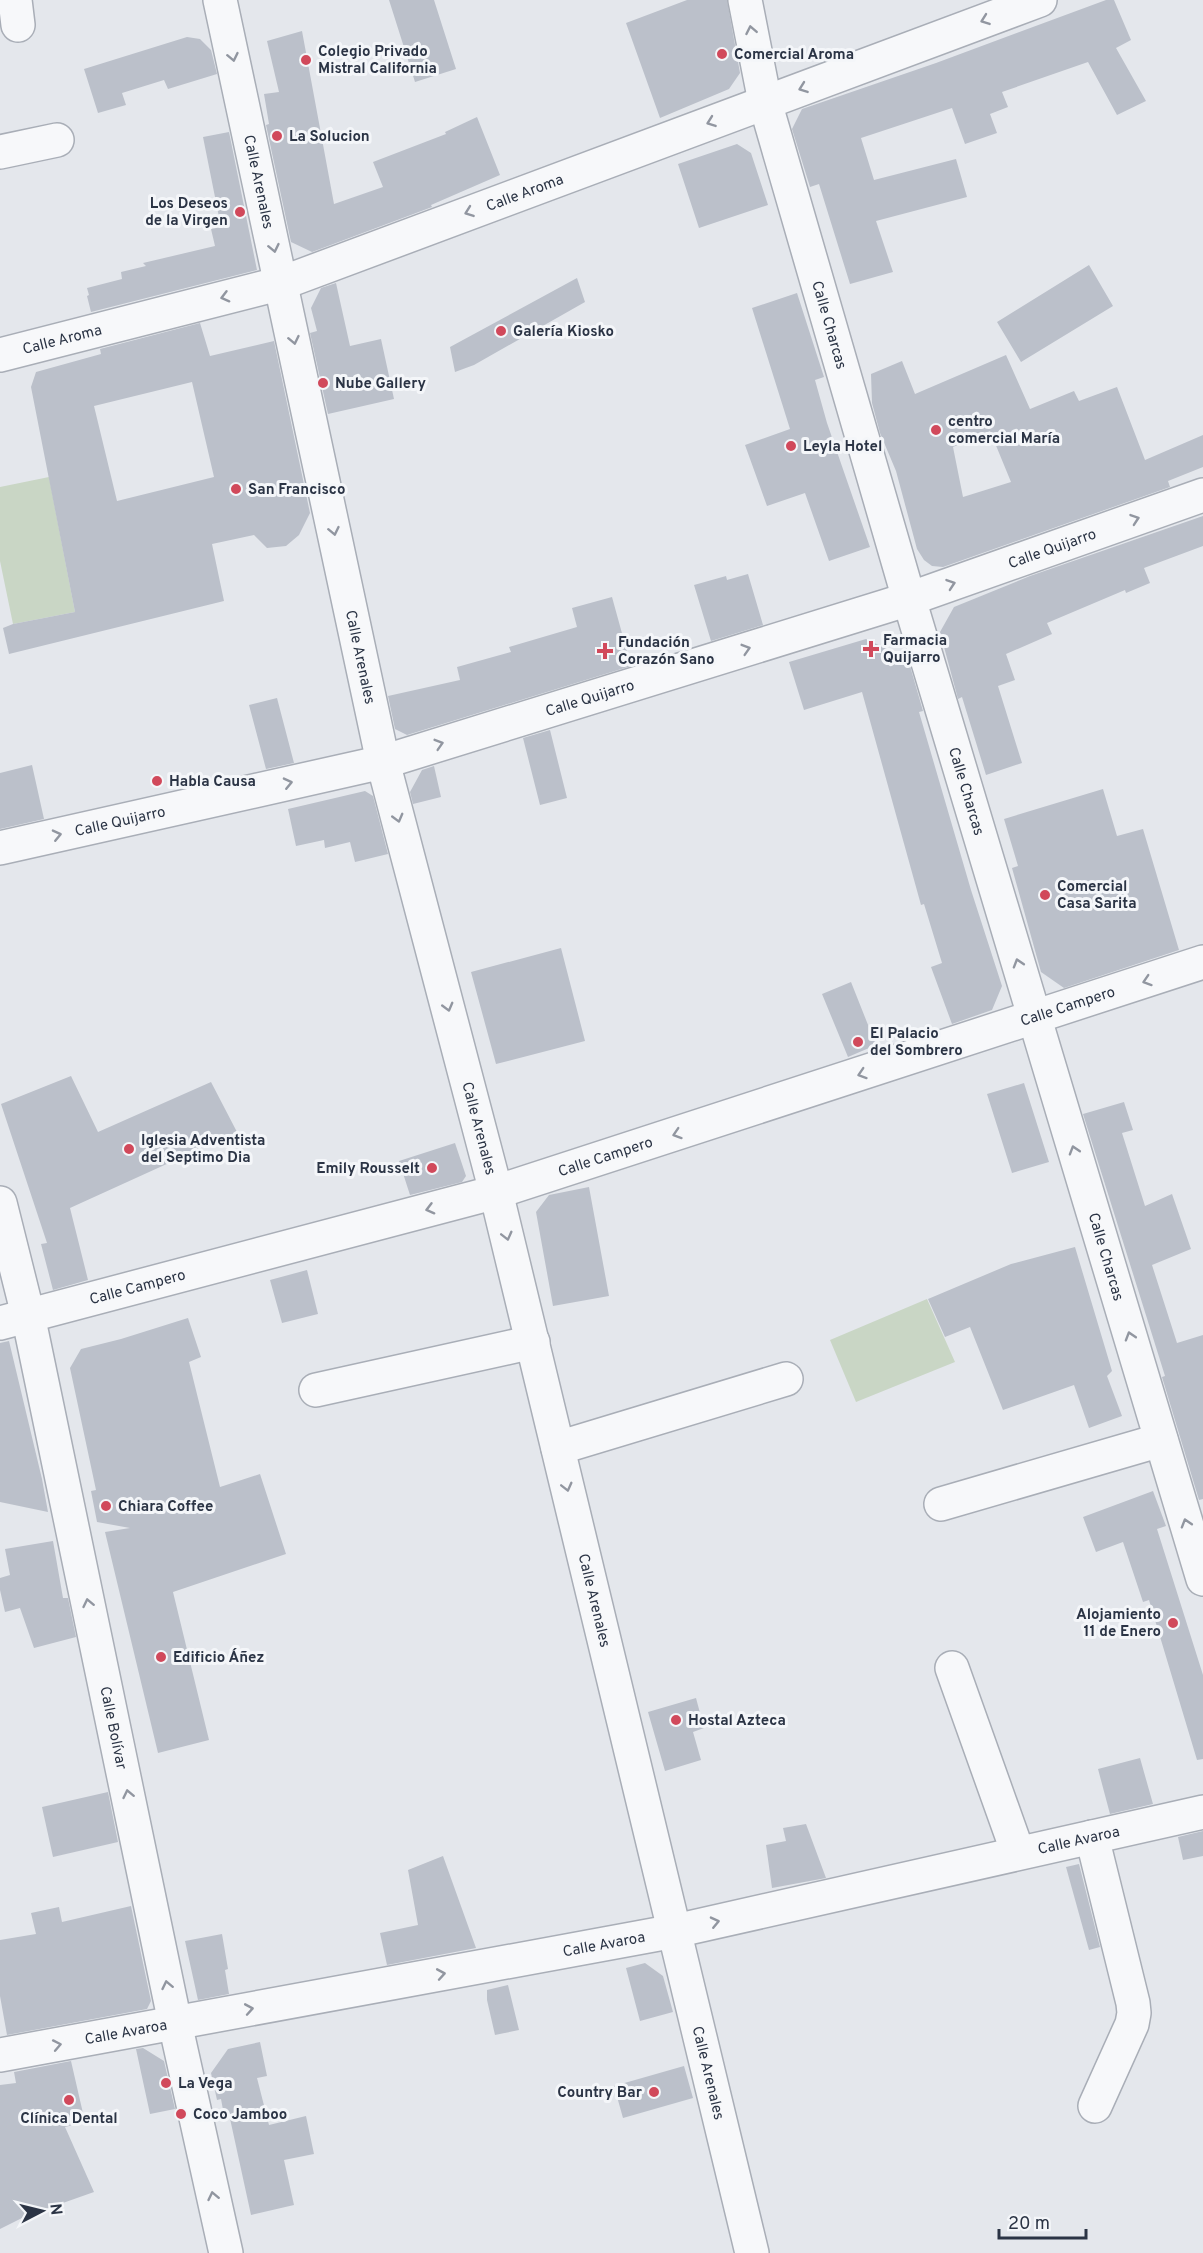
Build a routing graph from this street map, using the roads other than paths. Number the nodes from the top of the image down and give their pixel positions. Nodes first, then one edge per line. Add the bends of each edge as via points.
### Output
1 (220, 0) edge
2 (745, 0) edge
3 (1040, 0) edge
4 (765, 102) junction
5 (57, 140) dead end
6 (0, 152) edge
7 (282, 282) junction
8 (0, 356) edge
9 (1203, 495) edge
10 (909, 599) junction
11 (383, 762) junction
12 (0, 848) edge
13 (1203, 962) edge
14 (1035, 1018) junction
15 (496, 1192) junction
16 (0, 1203) edge
17 (14, 1319) edge
18 (533, 1342) junction
19 (786, 1379) dead end
20 (316, 1390) dead end
21 (1161, 1440) junction
22 (558, 1448) junction
23 (940, 1504) dead end
24 (1203, 1579) edge
25 (952, 1668) dead end
26 (1203, 1812) edge
27 (1092, 1837) junction
28 (1018, 1853) junction
29 (675, 1932) junction
30 (175, 2023) junction
31 (0, 2055) edge
32 (1095, 2106) dead end
33 (226, 2253) edge
34 (752, 2253) edge

1 -> 7 street, Calle Arenales
4 -> 2 street, Calle Charcas
3 -> 4 street, Calle Aroma
4 -> 7 street, Calle Aroma
4 - 10 street, Calle Charcas
5 - 6 street
7 -> 8 street, Calle Aroma
7 -> 11 street, Calle Arenales
10 -> 9 street, Calle Quijarro
11 -> 10 street, Calle Quijarro
14 -> 10 street, Calle Charcas
12 -> 11 street, Calle Quijarro
11 -> 15 street, Calle Arenales
13 -> 14 street, Calle Campero
14 -> 15 street, Calle Campero
21 -> 14 street, Calle Charcas
15 -> 17 street, Calle Campero
15 -> 18 street, Calle Arenales
16 - 17 street, Calle Bolívar
30 -> 17 street, Calle Bolívar
18 - 20 street
18 - 22 street, Calle Arenales
19 - 22 street
21 - 23 street
24 -> 21 street, Calle Charcas
22 -> 29 street, Calle Arenales
25 - 28 street
26 - 27 street, Calle Avaroa
27 - 28 street, Calle Avaroa
27 - 32 street via 1134,2013
29 -> 28 street, Calle Avaroa
30 -> 29 street, Calle Avaroa
29 - 34 street, Calle Arenales
31 -> 30 street, Calle Avaroa
33 -> 30 street, Calle Bolívar

